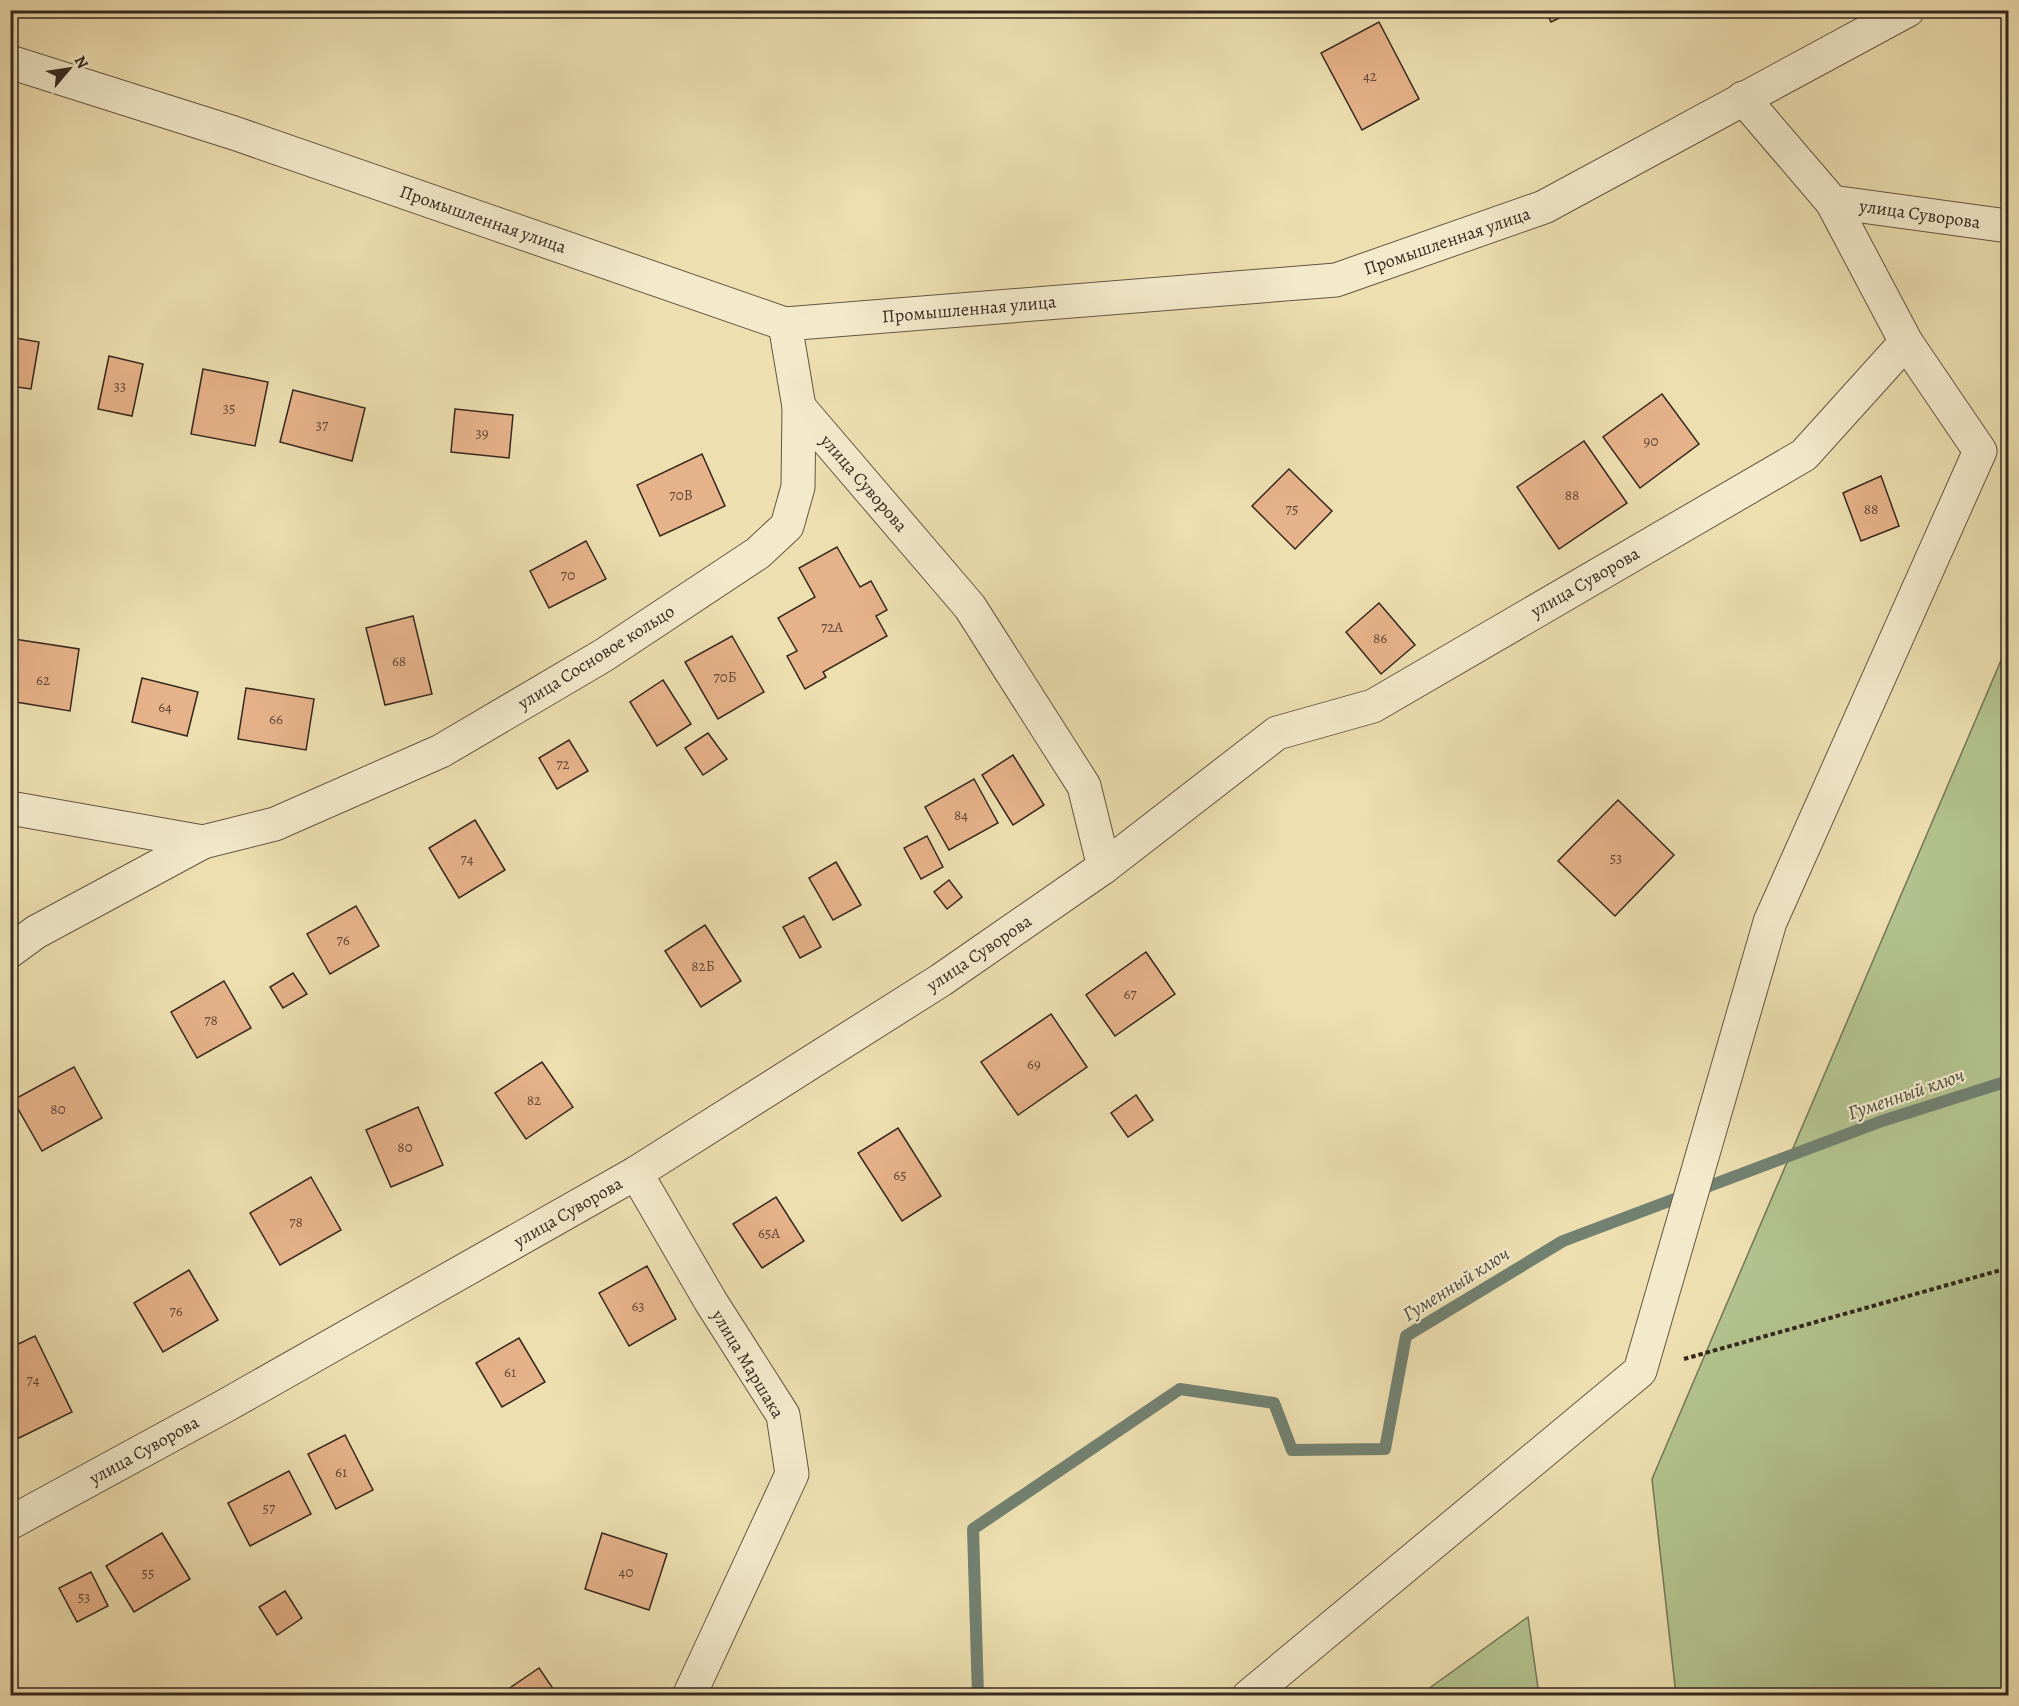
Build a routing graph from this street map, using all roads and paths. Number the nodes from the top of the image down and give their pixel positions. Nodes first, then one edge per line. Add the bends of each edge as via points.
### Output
1 (1908, 10) edge
2 (10, 62) edge
3 (1743, 98) junction
4 (1832, 202) junction
5 (2008, 226) edge
6 (785, 324) junction
7 (1906, 342) junction
8 (799, 407) junction
9 (10, 808) edge
10 (203, 842) junction
11 (1104, 867) junction
12 (10, 951) edge
13 (636, 1173) junction
14 (2008, 1268) edge
15 (1640, 1371) junction
16 (11, 1522) edge
17 (689, 1695) edge
18 (1249, 1695) edge

1 - 3 street, Промышленная улица
2 - 6 street, Промышленная улица via 234,133
3 - 4 street, улица Суворова
3 - 6 street, Промышленная улица via 1544,207 1336,280
4 - 5 street, улица Суворова
4 - 7 street, улица Суворова
6 - 8 street, улица Сосновое кольцо
7 - 11 street, улица Суворова via 1803,455 1373,706 1277,733
7 - 15 street via 1980,451 1770,922
8 - 10 street, улица Сосновое кольцо via 798,487 787,526 758,553 604,655 441,750 275,824
8 - 11 street, улица Суворова via 970,607 1084,786
9 - 10 street, улица Сосновое кольцо
10 - 12 street, улица Сосновое кольцо via 36,932
11 - 13 street, улица Суворова via 941,980
13 - 16 street, улица Суворова
13 - 17 street, улица Маршака via 783,1415 792,1474
14 - 15 path
15 - 18 street

